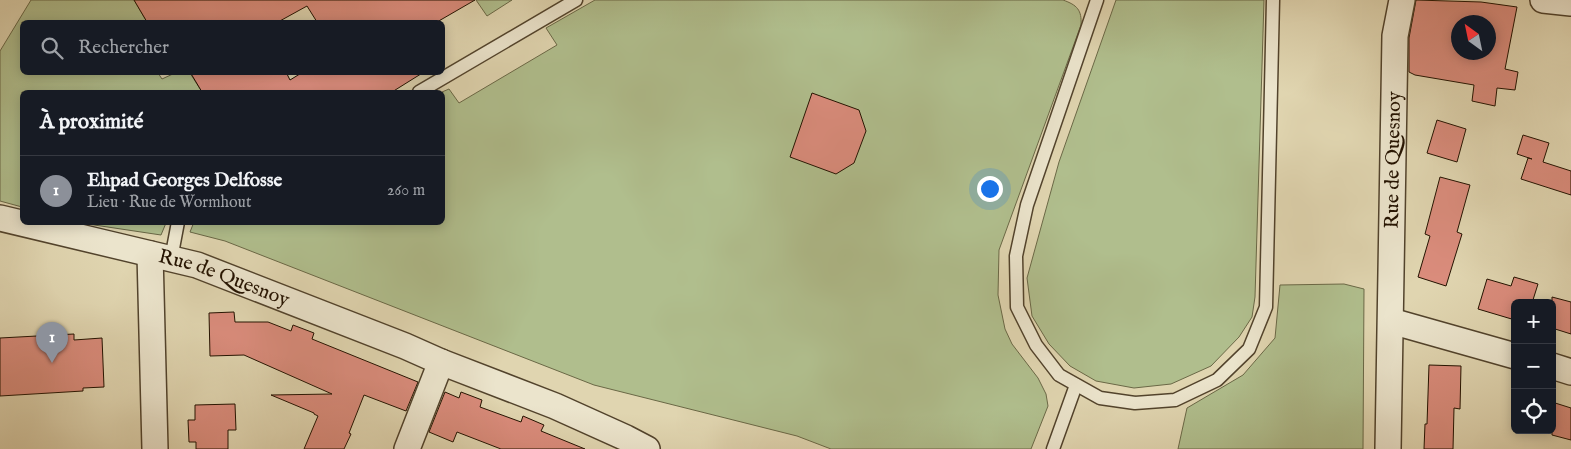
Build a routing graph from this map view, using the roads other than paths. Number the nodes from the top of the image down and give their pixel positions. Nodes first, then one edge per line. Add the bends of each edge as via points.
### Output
1 (576, 0) edge
2 (1097, 0) edge
3 (1273, 0) edge
4 (1402, 0) edge
5 (1543, 0) edge
6 (1571, 3) edge
7 (422, 90) edge
8 (0, 218) edge
9 (20, 223) edge
10 (29, 225) edge
11 (176, 225) edge
12 (160, 256) junction
13 (1391, 321) junction
14 (1511, 355) edge
15 (441, 362) junction
16 (1556, 367) edge
17 (1571, 372) edge
18 (1076, 385) junction
19 (155, 449) edge
20 (407, 449) edge
21 (647, 449) edge
22 (1053, 449) edge
23 (1388, 449) edge

1 - 7 lane
2 - 18 lane via 1027,205 1016,256 1017,307 1036,346 1059,376
3 - 18 lane via 1266,307 1249,349 1217,380 1175,400 1135,403 1100,398
4 - 13 street, Rue de Quesnoy via 1395,36
5 - 6 street
8 - 9 street, Rue de Quesnoy
10 - 12 street, Rue de Quesnoy
11 - 12 lane
12 - 15 street, Rue de Quesnoy via 197,265
12 - 19 street
13 - 14 street
13 - 23 street, Rue de Quesnoy
15 - 20 street
15 - 21 street, Rue de Quesnoy via 555,406
16 - 17 street
18 - 22 lane

